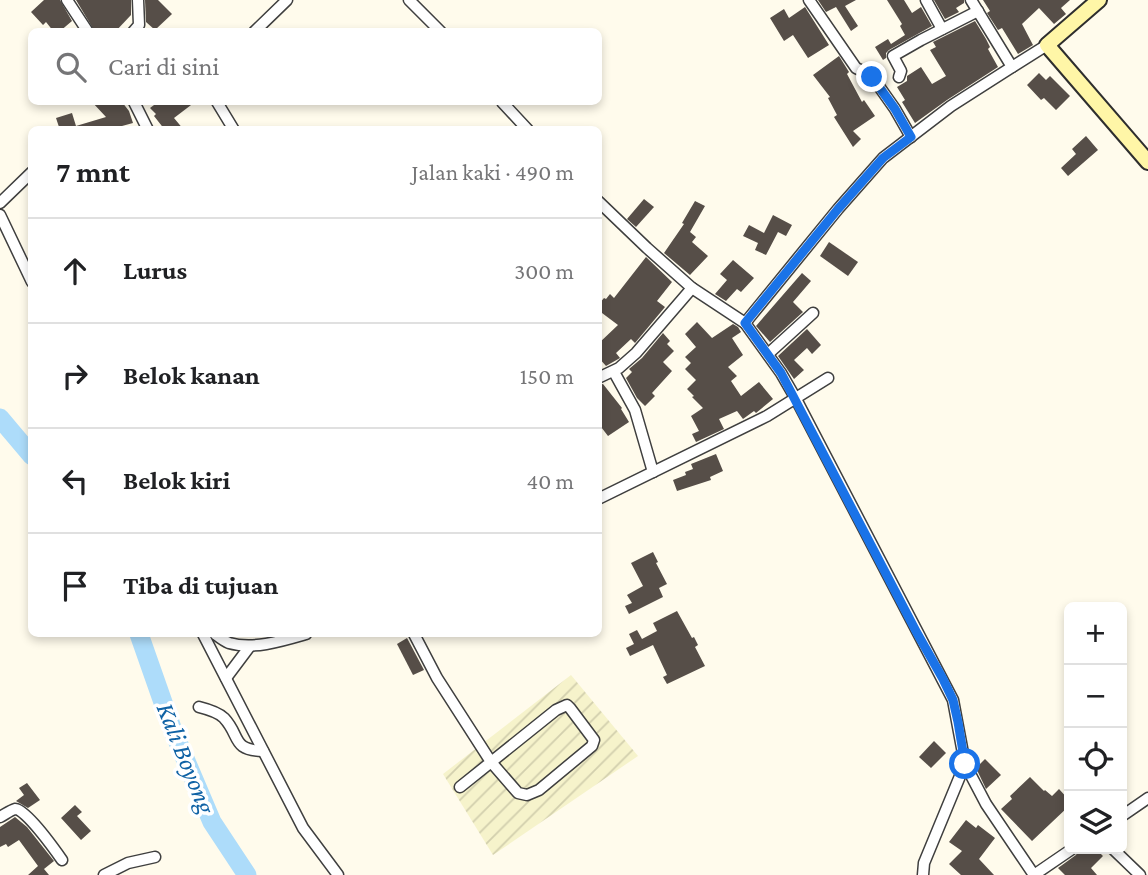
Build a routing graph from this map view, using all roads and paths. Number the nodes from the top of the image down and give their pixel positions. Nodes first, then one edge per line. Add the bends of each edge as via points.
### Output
1 (67, 0) edge
2 (138, 0) edge
3 (287, 0) edge
4 (409, 0) edge
5 (809, 0) edge
6 (926, 0) edge
7 (971, 0) edge
8 (1097, 1) edge
9 (978, 11) junction
10 (85, 28) edge
11 (136, 28) edge
12 (258, 28) edge
13 (437, 28) edge
14 (942, 29) junction
15 (1047, 45) junction
16 (1012, 67) junction
17 (899, 77) dead end
18 (139, 105) edge
19 (219, 105) edge
20 (505, 105) edge
21 (147, 126) edge
22 (232, 126) edge
23 (524, 126) edge
24 (911, 137) junction
25 (1148, 162) edge
26 (28, 176) edge
27 (0, 203) edge
28 (602, 205) edge
29 (0, 215) edge
30 (28, 274) edge
31 (692, 288) junction
32 (813, 313) dead end
33 (745, 323) junction
34 (768, 355) junction
35 (614, 372) junction
36 (602, 375) edge
37 (828, 378) dead end
38 (796, 399) junction
39 (653, 472) junction
40 (602, 497) edge
41 (204, 637) edge
42 (219, 637) edge
43 (416, 637) edge
44 (271, 638) edge
45 (250, 646) junction
46 (226, 678) junction
47 (199, 707) dead end
48 (263, 751) junction
49 (491, 762) junction
50 (965, 764) junction
51 (460, 787) dead end
52 (1148, 799) edge
53 (1127, 813) edge
54 (0, 817) edge
55 (1065, 854) edge
56 (1118, 854) edge
57 (155, 857) dead end
58 (62, 860) dead end
59 (104, 875) edge
60 (338, 875) edge
61 (923, 875) edge
62 (1034, 875) edge
63 (1140, 875) edge

1 - 10 street
2 - 11 street
3 - 12 street
4 - 13 street
5 - 24 street via 856,68 870,75
6 - 14 street
7 - 9 street
8 - 15 main road
9 - 14 street
9 - 16 street
14 - 17 street via 893,57
15 - 16 street
15 - 25 main road
16 - 24 street
18 - 21 street
19 - 22 street
20 - 23 street
24 - 33 street via 883,158
26 - 27 street
28 - 31 street
29 - 30 street
31 - 33 street
31 - 35 street
32 - 34 street
33 - 34 street
34 - 38 street
35 - 36 street
35 - 39 street via 635,410
37 - 38 street
38 - 39 street
38 - 50 street via 953,700
39 - 40 street
41 - 46 street
42 - 45 street via 226,643
43 - 49 street
44 - 45 street
45 - 46 street
46 - 48 street
47 - 48 street via 223,717 248,751
48 - 60 street via 303,828
49 - 49 street via 567,705 594,740 539,790 527,795 518,793
49 - 51 street
50 - 61 street
50 - 62 street
52 - 53 street
54 - 58 street via 21,810
55 - 62 street
56 - 63 street
57 - 59 street

